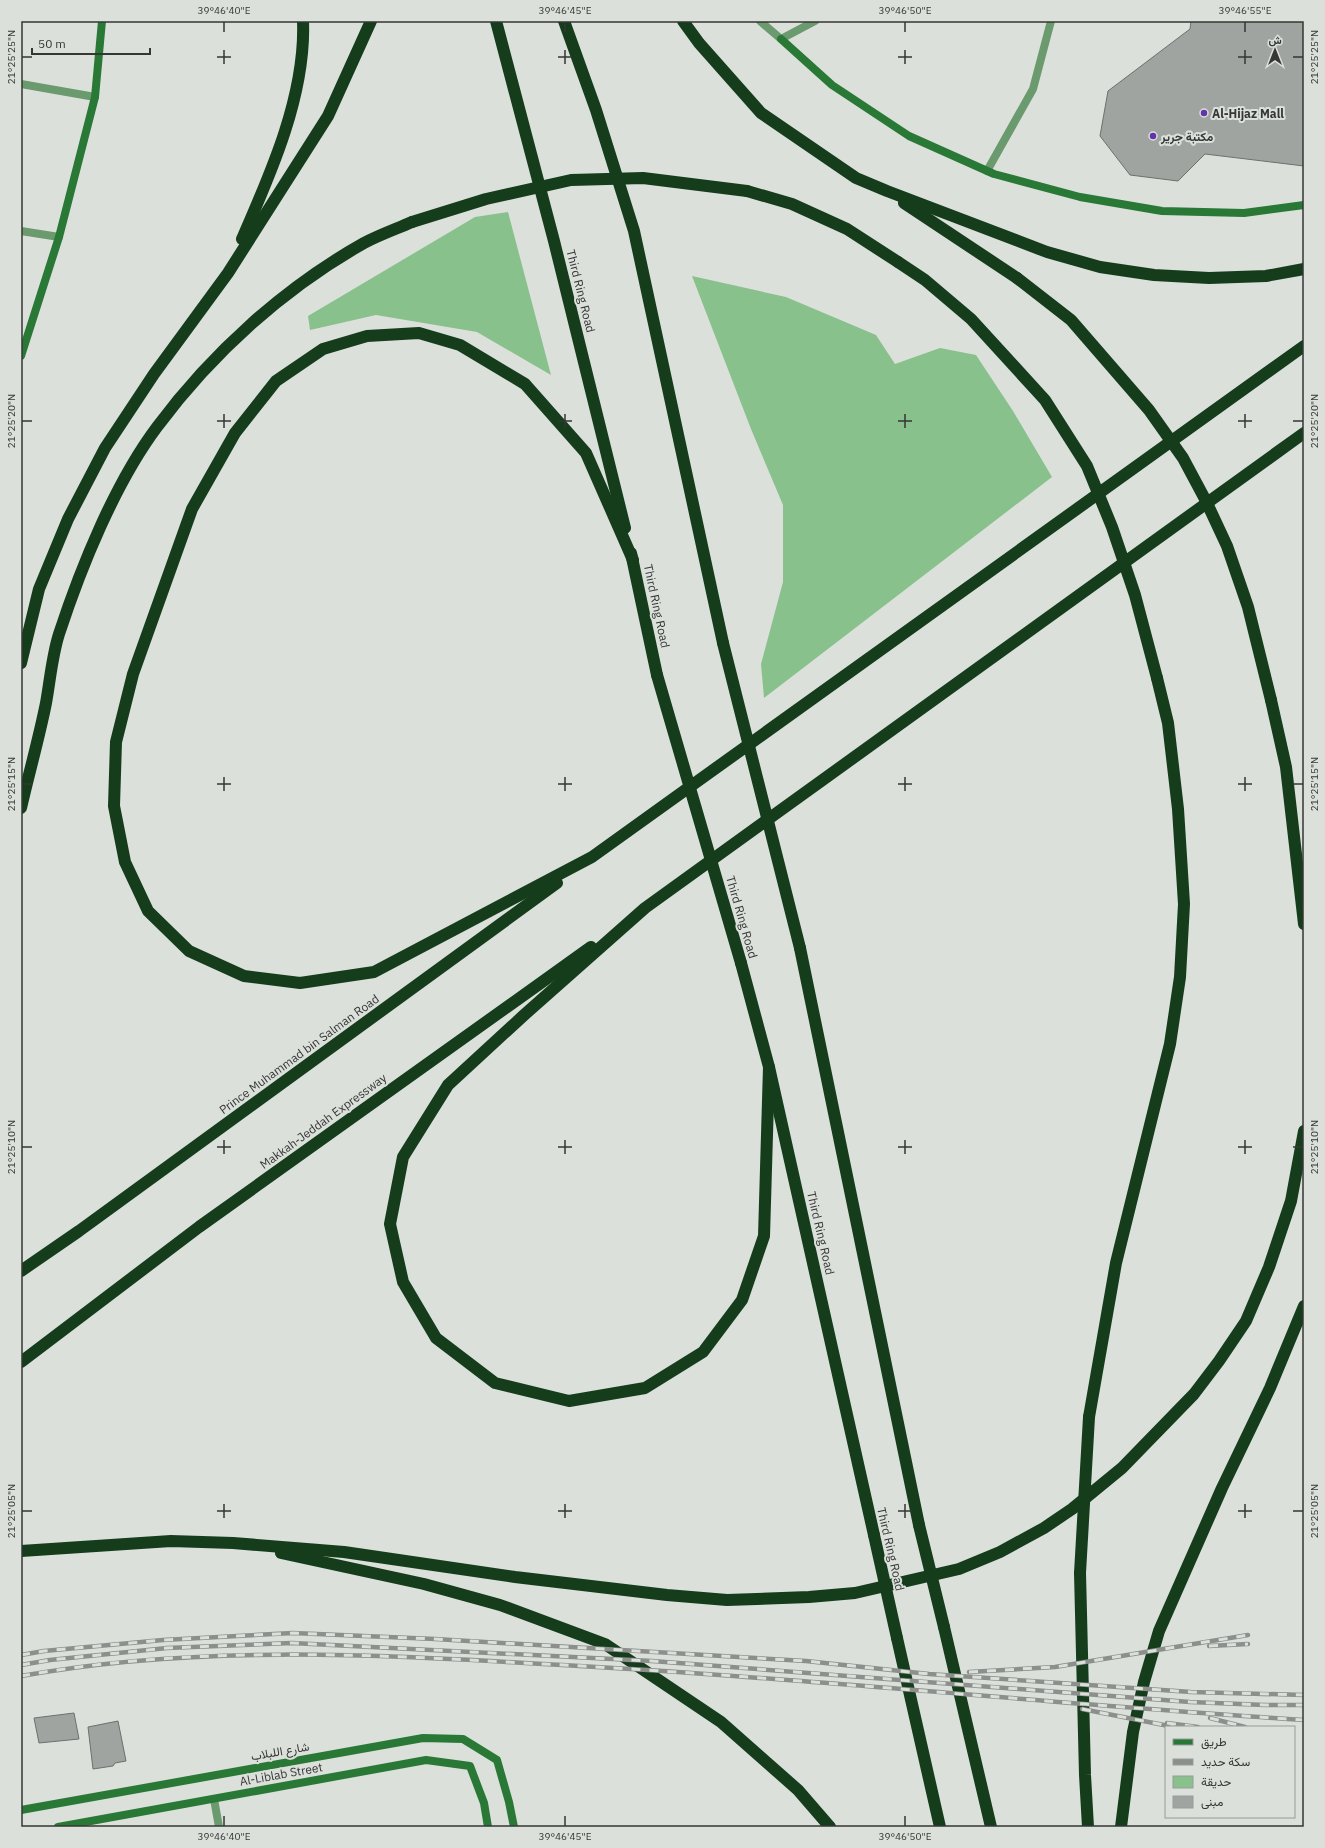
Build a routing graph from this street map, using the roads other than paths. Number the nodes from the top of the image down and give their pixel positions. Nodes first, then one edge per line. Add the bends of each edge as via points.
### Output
1 (102, 21) edge
2 (303, 21) edge
3 (371, 21) edge
4 (496, 21) edge
5 (564, 21) edge
6 (683, 21) edge
7 (760, 21) edge
8 (816, 21) edge
9 (1052, 21) edge
10 (781, 38) junction
11 (21, 84) edge
12 (95, 97) junction
13 (987, 171) junction
14 (887, 191) junction
15 (1304, 205) edge
16 (21, 231) edge
17 (59, 237) junction
18 (1304, 269) edge
19 (228, 273) junction
20 (1304, 346) edge
21 (21, 356) edge
22 (1304, 433) edge
23 (633, 560) junction
24 (21, 663) edge
25 (21, 808) edge
26 (592, 857) junction
27 (645, 908) junction
28 (1304, 924) edge
29 (769, 1067) junction
30 (1304, 1131) edge
31 (21, 1271) edge
32 (1304, 1306) edge
33 (21, 1362) edge
34 (233, 1543) junction
35 (21, 1551) edge
36 (214, 1799) junction
37 (21, 1810) edge
38 (58, 1827) edge
39 (220, 1827) edge
40 (488, 1827) edge
41 (514, 1827) edge
42 (830, 1827) edge
43 (940, 1827) edge
44 (991, 1827) edge
45 (1088, 1827) edge
46 (1121, 1827) edge

1 - 12 street
2 - 19 highway via 304,39 292,110 266,184
3 - 19 highway via 328,116
4 - 23 highway, Third Ring Road via 554,240
5 - 44 highway, bridge via 596,110 634,231 723,643 800,948 919,1525
6 - 14 highway via 760,113 856,178
7 - 10 street
8 - 10 street
9 - 13 street via 1033,89
10 - 13 street via 832,85 909,136
11 - 12 street
12 - 17 street
13 - 15 street via 1080,197 1162,211 1244,213
14 - 18 highway via 1048,252 1100,267 1154,275 1209,278 1266,276
14 - 28 highway, bridge via 1017,278 1071,320 1149,410 1183,458 1227,546 1248,607 1286,767
16 - 17 street
17 - 21 street
19 - 24 highway via 154,374 105,448 68,519 39,589
20 - 26 highway
22 - 27 highway
23 - 26 highway via 586,453 525,384 460,345 419,333 367,336 323,349 276,381 235,433 192,509 133,674 116,742 114,806 125,862 148,911 189,951 244,976 300,983 374,972
23 - 29 highway, Third Ring Road, bridge via 657,675
25 - 45 highway, bridge via 59,636 103,522 156,427 198,377 248,327 301,284 365,243 412,222 486,199 571,180 643,178 747,191 792,204 846,229 925,280 971,319 1045,400 1083,460 1112,527 1135,595 1158,678 1168,723 1178,809 1184,904 1180,978 1170,1044 1116,1263 1089,1417 1080,1572
26 - 31 highway, Prince Muhammad bin Salman Road
27 - 29 highway via 448,1085 402,1157 390,1224 403,1282 436,1338 495,1382 569,1401 645,1388 703,1352 742,1300 764,1236
27 - 33 highway, Makkah-Jeddah Expressway via 199,1227
29 - 43 highway, Third Ring Road, bridge
30 - 34 highway via 1291,1201 1266,1274 1246,1321 1194,1394 1122,1468 1072,1509 1000,1552 958,1569 855,1593 727,1600 515,1577 344,1552
32 - 46 highway via 1270,1388 1222,1488 1160,1631 1144,1682 1133,1732
34 - 35 highway via 171,1541
34 - 42 highway via 424,1584 500,1605 605,1644 721,1722 798,1790
36 - 38 street, Al-Liblab Street
36 - 39 street
36 - 40 street, Al-Liblab Street via 426,1760 470,1766 484,1803
37 - 41 street, شارع اللبلاب via 423,1738 463,1740 497,1760

